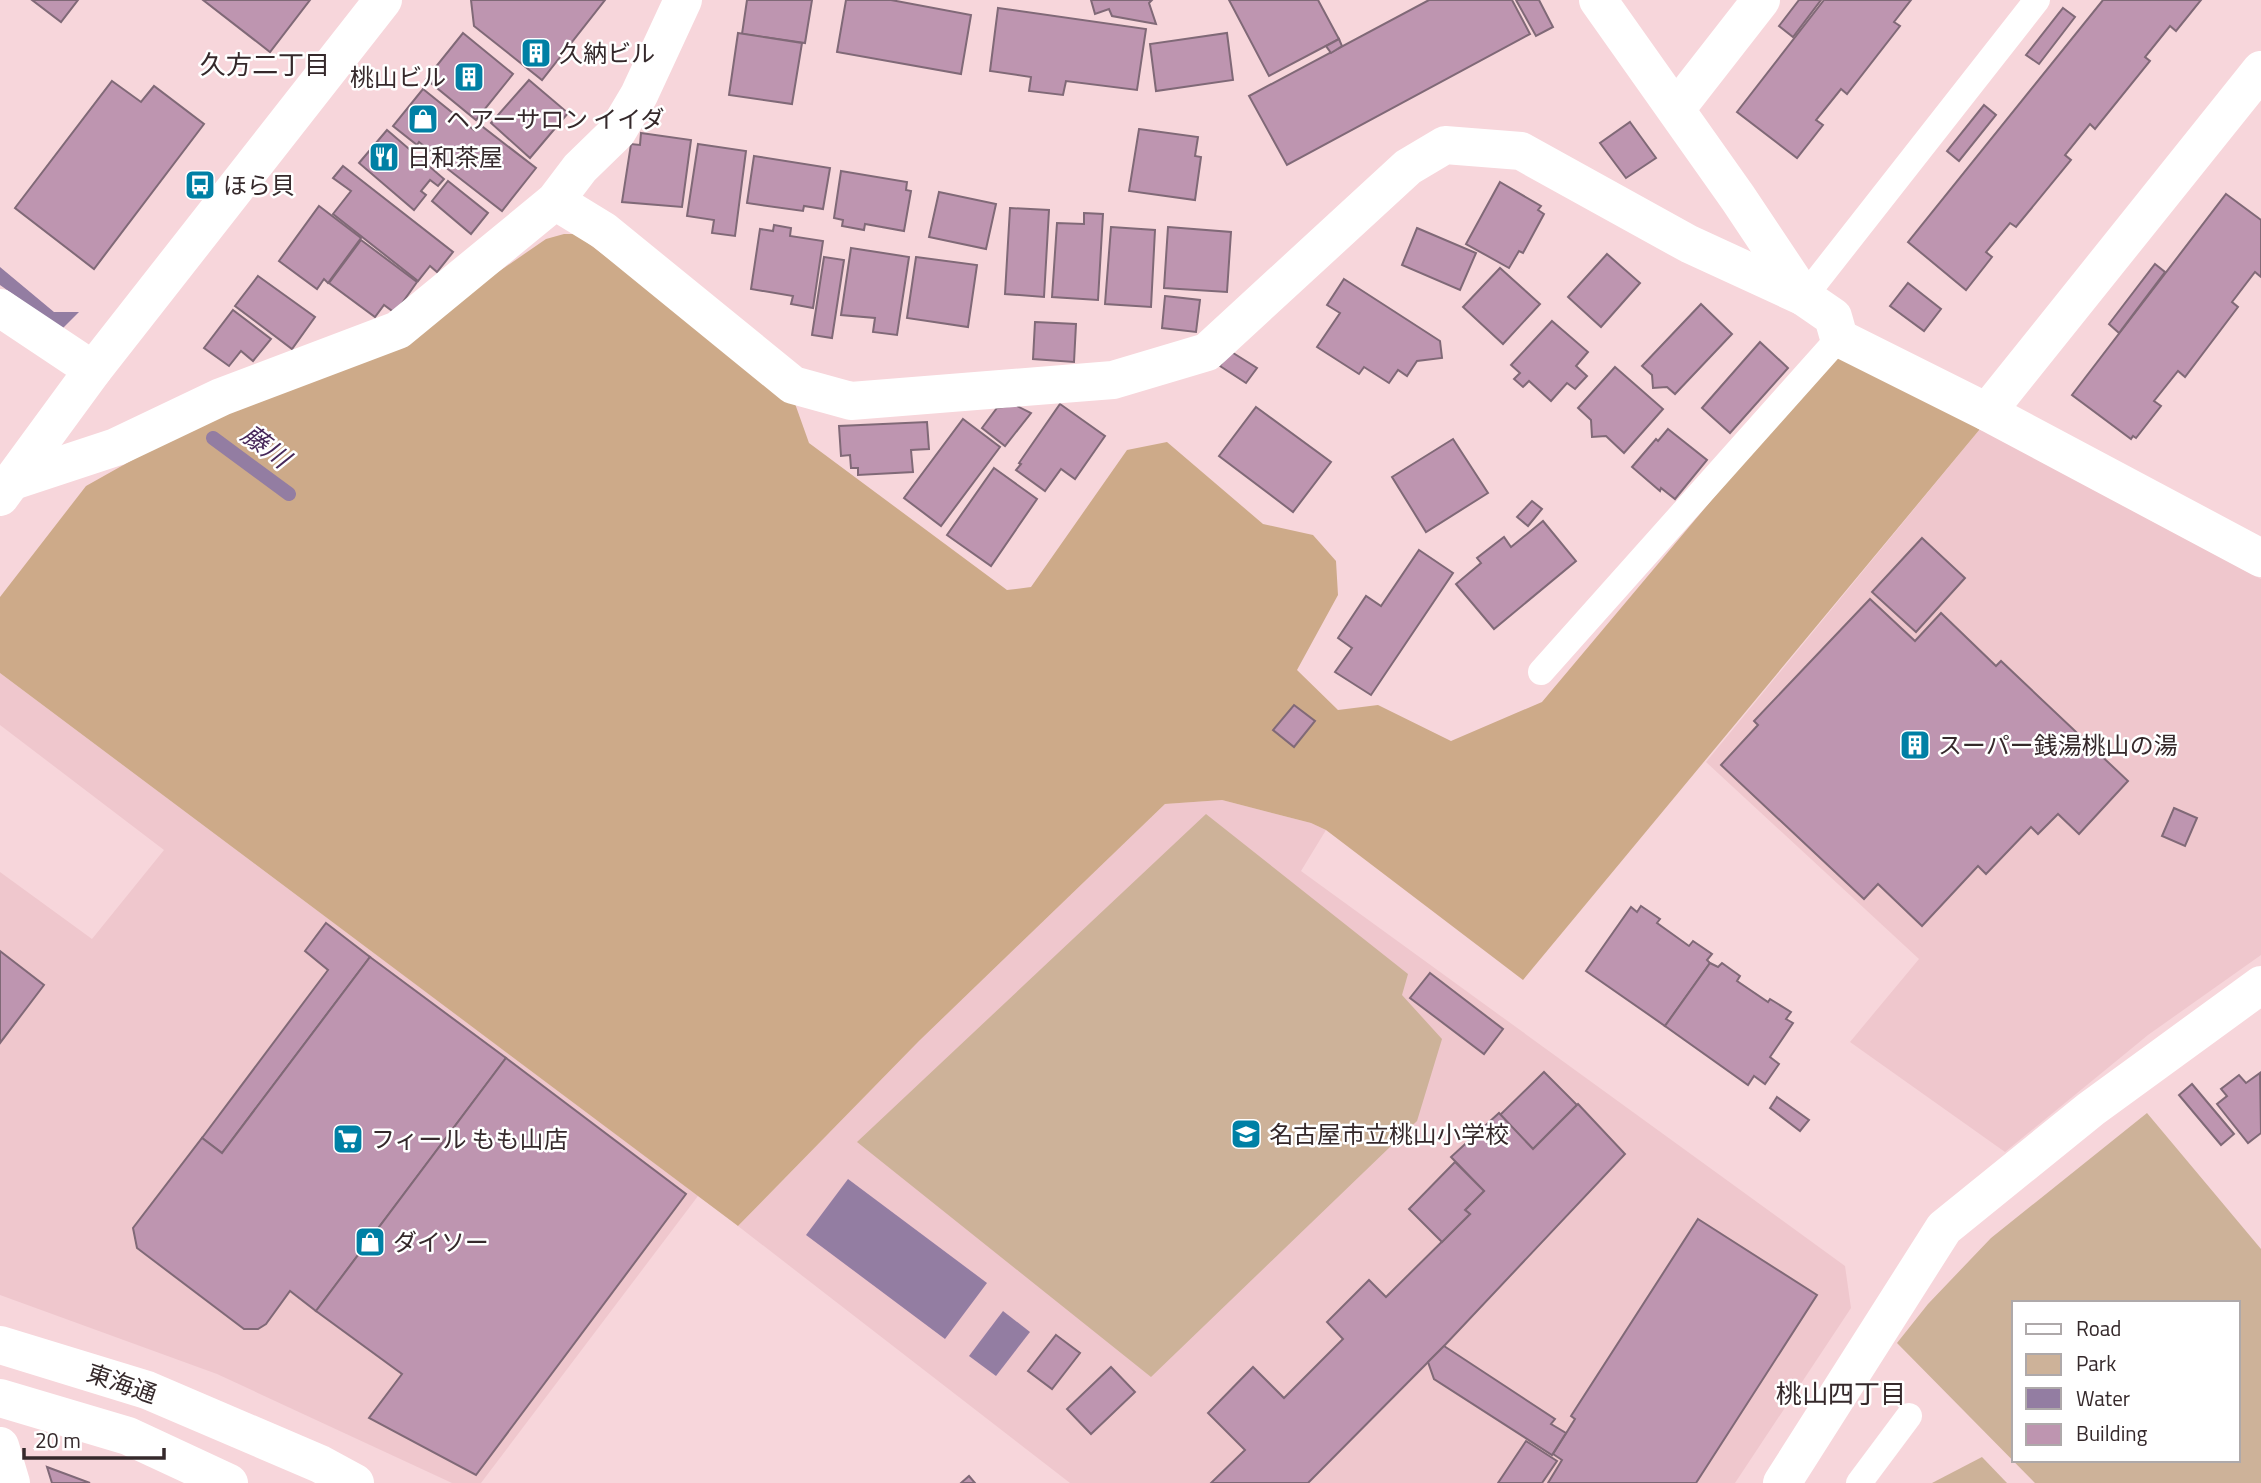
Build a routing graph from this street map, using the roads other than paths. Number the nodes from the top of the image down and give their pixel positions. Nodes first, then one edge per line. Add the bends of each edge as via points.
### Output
1 (383, 0) edge
2 (683, 0) edge
3 (1598, 0) edge
4 (1761, 0) edge
5 (2037, 0) edge
6 (2261, 70) edge
7 (1676, 109) junction
8 (555, 201) junction
9 (1804, 296) junction
10 (0, 308) edge
11 (1839, 338) junction
12 (93, 370) junction
13 (1987, 412) junction
14 (6, 489) edge
15 (2261, 558) edge
16 (1541, 672) dead end
17 (2256, 1000) edge
18 (0, 1345) edge
19 (0, 1398) edge
20 (1909, 1416) dead end
21 (0, 1446) edge
22 (12, 1483) edge
23 (229, 1483) edge
24 (355, 1483) edge
25 (1782, 1483) edge
26 (1859, 1483) edge

1 - 12 street
2 - 8 street via 617,132
3 - 7 street
4 - 7 street
5 - 9 lane
6 - 13 street
7 - 9 street
8 - 9 street via 604,230 793,385 851,401 1113,380 1207,352 1408,167 1445,145 1521,151 1689,244
8 - 14 street via 398,330 221,397 116,447
9 - 11 street via 1833,317
10 - 12 street
11 - 13 street
11 - 16 lane
12 - 14 street
13 - 15 street
17 - 25 street via 2091,1109 1944,1228
18 - 24 street, 東海通 via 147,1390
19 - 23 street, 東海通 via 128,1436
20 - 26 lane
21 - 22 street

